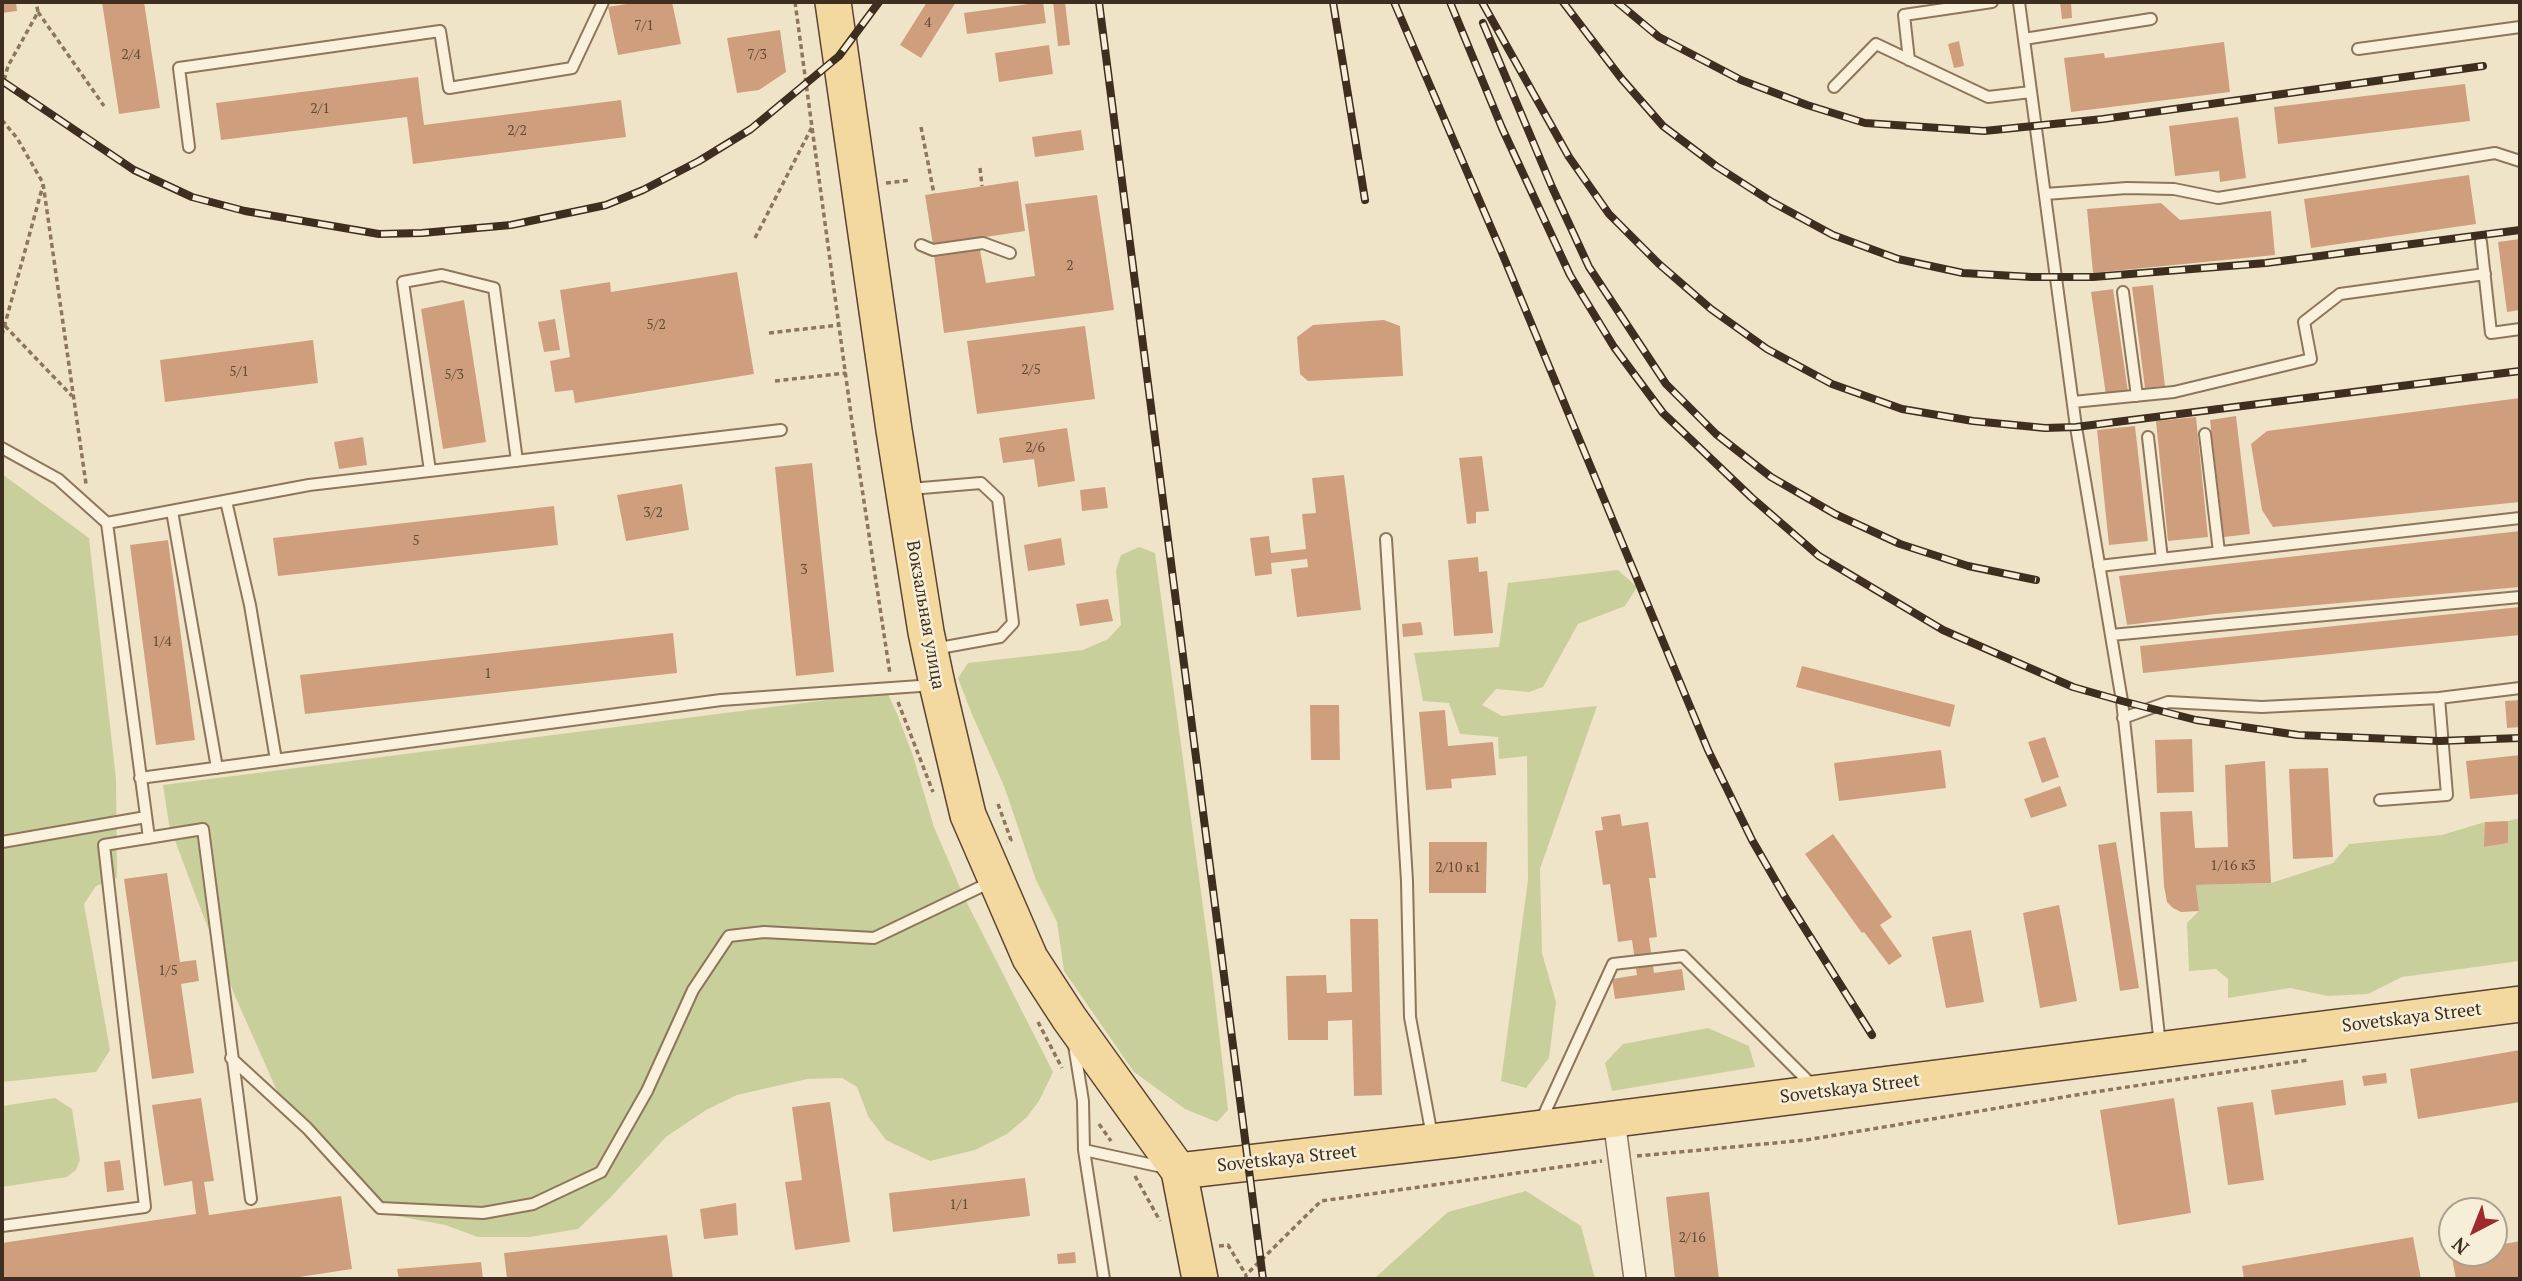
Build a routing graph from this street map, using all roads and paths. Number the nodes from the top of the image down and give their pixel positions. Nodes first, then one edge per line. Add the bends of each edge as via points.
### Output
1 (36, 2) edge
2 (603, 2) edge
3 (833, 2) edge
4 (1992, 2) edge
5 (2019, 2) edge
6 (38, 12) junction
7 (2151, 19) dead end
8 (2520, 27) edge
9 (2024, 39) junction
10 (2358, 49) dead end
11 (1909, 60) junction
12 (1834, 87) dead end
13 (2, 88) edge
14 (2031, 93) junction
15 (104, 106) dead end
16 (2, 120) edge
17 (813, 124) dead end
18 (921, 127) dead end
19 (189, 147) dead end
20 (2520, 161) edge
21 (980, 168) dead end
22 (43, 183) junction
23 (982, 186) dead end
24 (934, 194) dead end
25 (2045, 194) junction
26 (755, 238) dead end
27 (2481, 242) dead end
28 (921, 245) dead end
29 (1010, 253) dead end
30 (2485, 274) junction
31 (2123, 292) dead end
32 (839, 325) dead end
33 (4, 326) junction
34 (2520, 329) edge
35 (769, 333) dead end
36 (2, 335) edge
37 (847, 373) dead end
38 (775, 381) dead end
39 (2137, 396) junction
40 (74, 397) junction
41 (2073, 402) junction
42 (782, 430) dead end
43 (2205, 434) dead end
44 (2148, 437) dead end
45 (2, 448) edge
46 (517, 461) junction
47 (430, 471) junction
48 (903, 489) junction
49 (226, 500) junction
50 (89, 507) junction
51 (172, 511) junction
52 (2520, 518) edge
53 (107, 523) junction
54 (1386, 539) dead end
55 (2219, 552) junction
56 (2162, 559) junction
57 (2099, 566) junction
58 (2520, 597) edge
59 (2111, 635) junction
60 (930, 649) junction
61 (937, 684) junction
62 (2520, 688) edge
63 (2440, 698) junction
64 (2123, 718) junction
65 (276, 760) junction
66 (217, 768) junction
67 (140, 778) junction
68 (2380, 800) dead end
69 (146, 817) junction
70 (149, 838) junction
71 (2, 842) edge
72 (995, 880) junction
73 (2520, 1004) edge
74 (1069, 1018) junction
75 (2161, 1051) junction
76 (231, 1058) junction
77 (2312, 1060) dead end
78 (1818, 1092) junction
79 (1614, 1119) junction
80 (1538, 1129) junction
81 (1433, 1142) junction
82 (1084, 1150) junction
83 (1619, 1158) junction
84 (1179, 1171) junction
85 (251, 1199) dead end
86 (2, 1226) edge
87 (1104, 1279) edge
88 (1200, 1279) edge
89 (1246, 1279) edge
90 (1635, 1279) edge

1 - 6 path
2 - 19 lane via 572,68 449,88 439,31 179,68
3 - 48 main road, Вокзальная улица
4 - 11 lane via 1904,15
5 - 9 lane
6 - 13 path via 16,49
6 - 15 path
7 - 9 lane
8 - 10 lane
9 - 14 lane
11 - 12 lane via 1876,44
11 - 14 lane via 1988,97
14 - 25 lane
16 - 22 path
17 - 26 path
18 - 24 path
20 - 25 lane via 2495,153 2218,198 2162,188
21 - 23 path
22 - 33 path
22 - 40 path
25 - 41 lane
27 - 30 lane
28 - 29 lane via 933,250 983,243
30 - 34 lane via 2491,333
30 - 39 lane via 2340,294 2304,322 2311,359 2174,392
31 - 39 lane
32 - 35 path
33 - 36 path
33 - 40 path
37 - 38 path
39 - 41 lane
40 - 50 path
41 - 57 lane
42 - 46 lane
43 - 55 lane
44 - 56 lane
45 - 50 lane via 58,479
46 - 47 lane
46 - 47 lane via 494,288 442,275 403,282
47 - 49 lane
48 - 60 main road, Вокзальная улица
48 - 60 lane via 981,483 998,499 1013,623 1000,637
49 - 51 lane
49 - 65 lane via 250,606
50 - 53 lane
51 - 53 lane
51 - 66 lane
52 - 55 lane
53 - 67 lane
54 - 81 lane via 1407,881 1410,1017
55 - 56 lane
56 - 57 lane
57 - 59 lane
58 - 59 lane
59 - 64 lane
60 - 61 main road, Вокзальная улица
61 - 65 lane via 721,700
61 - 72 main road, Вокзальная улица via 968,815
62 - 63 lane
63 - 64 lane via 2262,707 2168,702
63 - 68 lane via 2447,795
64 - 75 lane
65 - 66 lane
66 - 67 lane
67 - 69 lane
69 - 70 lane
69 - 71 lane
70 - 76 lane via 203,830
70 - 86 lane via 104,845 145,1207
72 - 74 main road, Вокзальная улица via 1030,958
72 - 76 lane via 874,938 764,932 729,936 693,990 647,1091 601,1172 533,1204 483,1213 380,1208 307,1128
73 - 75 main road, Sovetskaya Street
74 - 82 lane via 1083,1101
74 - 84 main road, Вокзальная улица
75 - 78 main road, Sovetskaya Street
76 - 85 lane
77 - 83 path via 1806,1140
78 - 79 main road, Sovetskaya Street
78 - 80 lane via 1683,956 1613,964
79 - 80 main road, Sovetskaya Street
79 - 83 street
80 - 81 main road, Sovetskaya Street
81 - 84 main road, Sovetskaya Street
82 - 84 lane
82 - 87 lane
83 - 89 path via 1321,1201
83 - 90 street
84 - 88 main road

